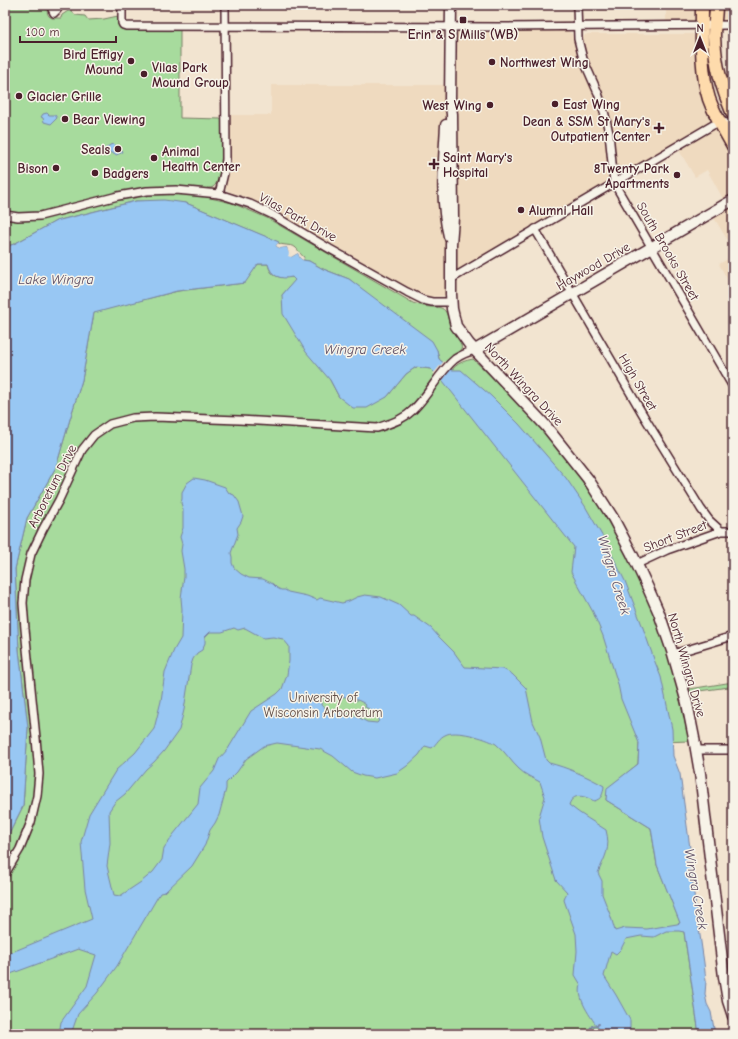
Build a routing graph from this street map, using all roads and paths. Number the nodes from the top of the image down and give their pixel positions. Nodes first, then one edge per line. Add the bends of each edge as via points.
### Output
1 (50, 5) edge
2 (60, 5) edge
3 (122, 5) edge
4 (225, 5) edge
5 (451, 5) edge
6 (577, 5) edge
7 (702, 5) edge
8 (716, 5) edge
9 (701, 25) junction
10 (715, 25) junction
11 (733, 25) edge
12 (225, 26) junction
13 (578, 26) junction
14 (451, 27) junction
15 (733, 114) edge
16 (720, 123) junction
17 (733, 124) edge
18 (733, 146) edge
19 (614, 184) junction
20 (220, 194) junction
21 (733, 200) edge
22 (5, 215) edge
23 (535, 229) junction
24 (652, 247) junction
25 (451, 279) junction
26 (572, 293) junction
27 (451, 302) junction
28 (470, 351) junction
29 (733, 386) edge
30 (721, 531) junction
31 (733, 531) edge
32 (637, 564) junction
33 (733, 636) edge
34 (673, 654) junction
35 (696, 750) junction
36 (733, 750) edge
37 (5, 874) edge
38 (733, 1016) edge

1 - 2 street via 54,12
3 - 12 street via 123,24 126,26
4 - 12 street
5 - 14 street, North Wingra Drive
6 - 13 street, South Brooks Street
7 - 9 main road
8 - 10 main road
9 - 10 street
9 - 13 street
9 - 16 main road via 704,74 709,99
10 - 11 street
10 - 15 main road via 719,74
12 - 14 street
12 - 20 street via 226,159
13 - 14 street
13 - 19 street, South Brooks Street via 583,59 598,92 606,120
14 - 25 street, North Wingra Drive via 450,101 446,123 444,189 446,223 451,244
16 - 17 street
16 - 18 main road
16 - 19 street
19 - 23 street
19 - 24 street, South Brooks Street
20 - 22 street, Vilas Park Drive via 176,190 147,191 40,216
20 - 27 street, Vilas Park Drive via 271,214 423,300
21 - 24 street, Haywood Drive
23 - 25 street
23 - 26 street, High Street
24 - 26 street, Haywood Drive
24 - 29 street, South Brooks Street
25 - 27 street, North Wingra Drive
26 - 28 street, Haywood Drive
26 - 30 street, High Street via 701,510
27 - 28 street, North Wingra Drive via 456,326
28 - 32 street, North Wingra Drive via 545,425 578,466 613,518
28 - 37 street, Arboretum Drive via 449,364 424,399 412,411 398,421 377,428 155,417 133,418 110,424 94,435 82,450 34,547 25,580 23,603 39,774 31,822 20,849
30 - 31 street
30 - 32 street, Short Street via 667,550
32 - 34 street, North Wingra Drive via 659,613
33 - 34 street
34 - 35 street, North Wingra Drive
35 - 36 street
35 - 38 street, North Wingra Drive via 724,977

